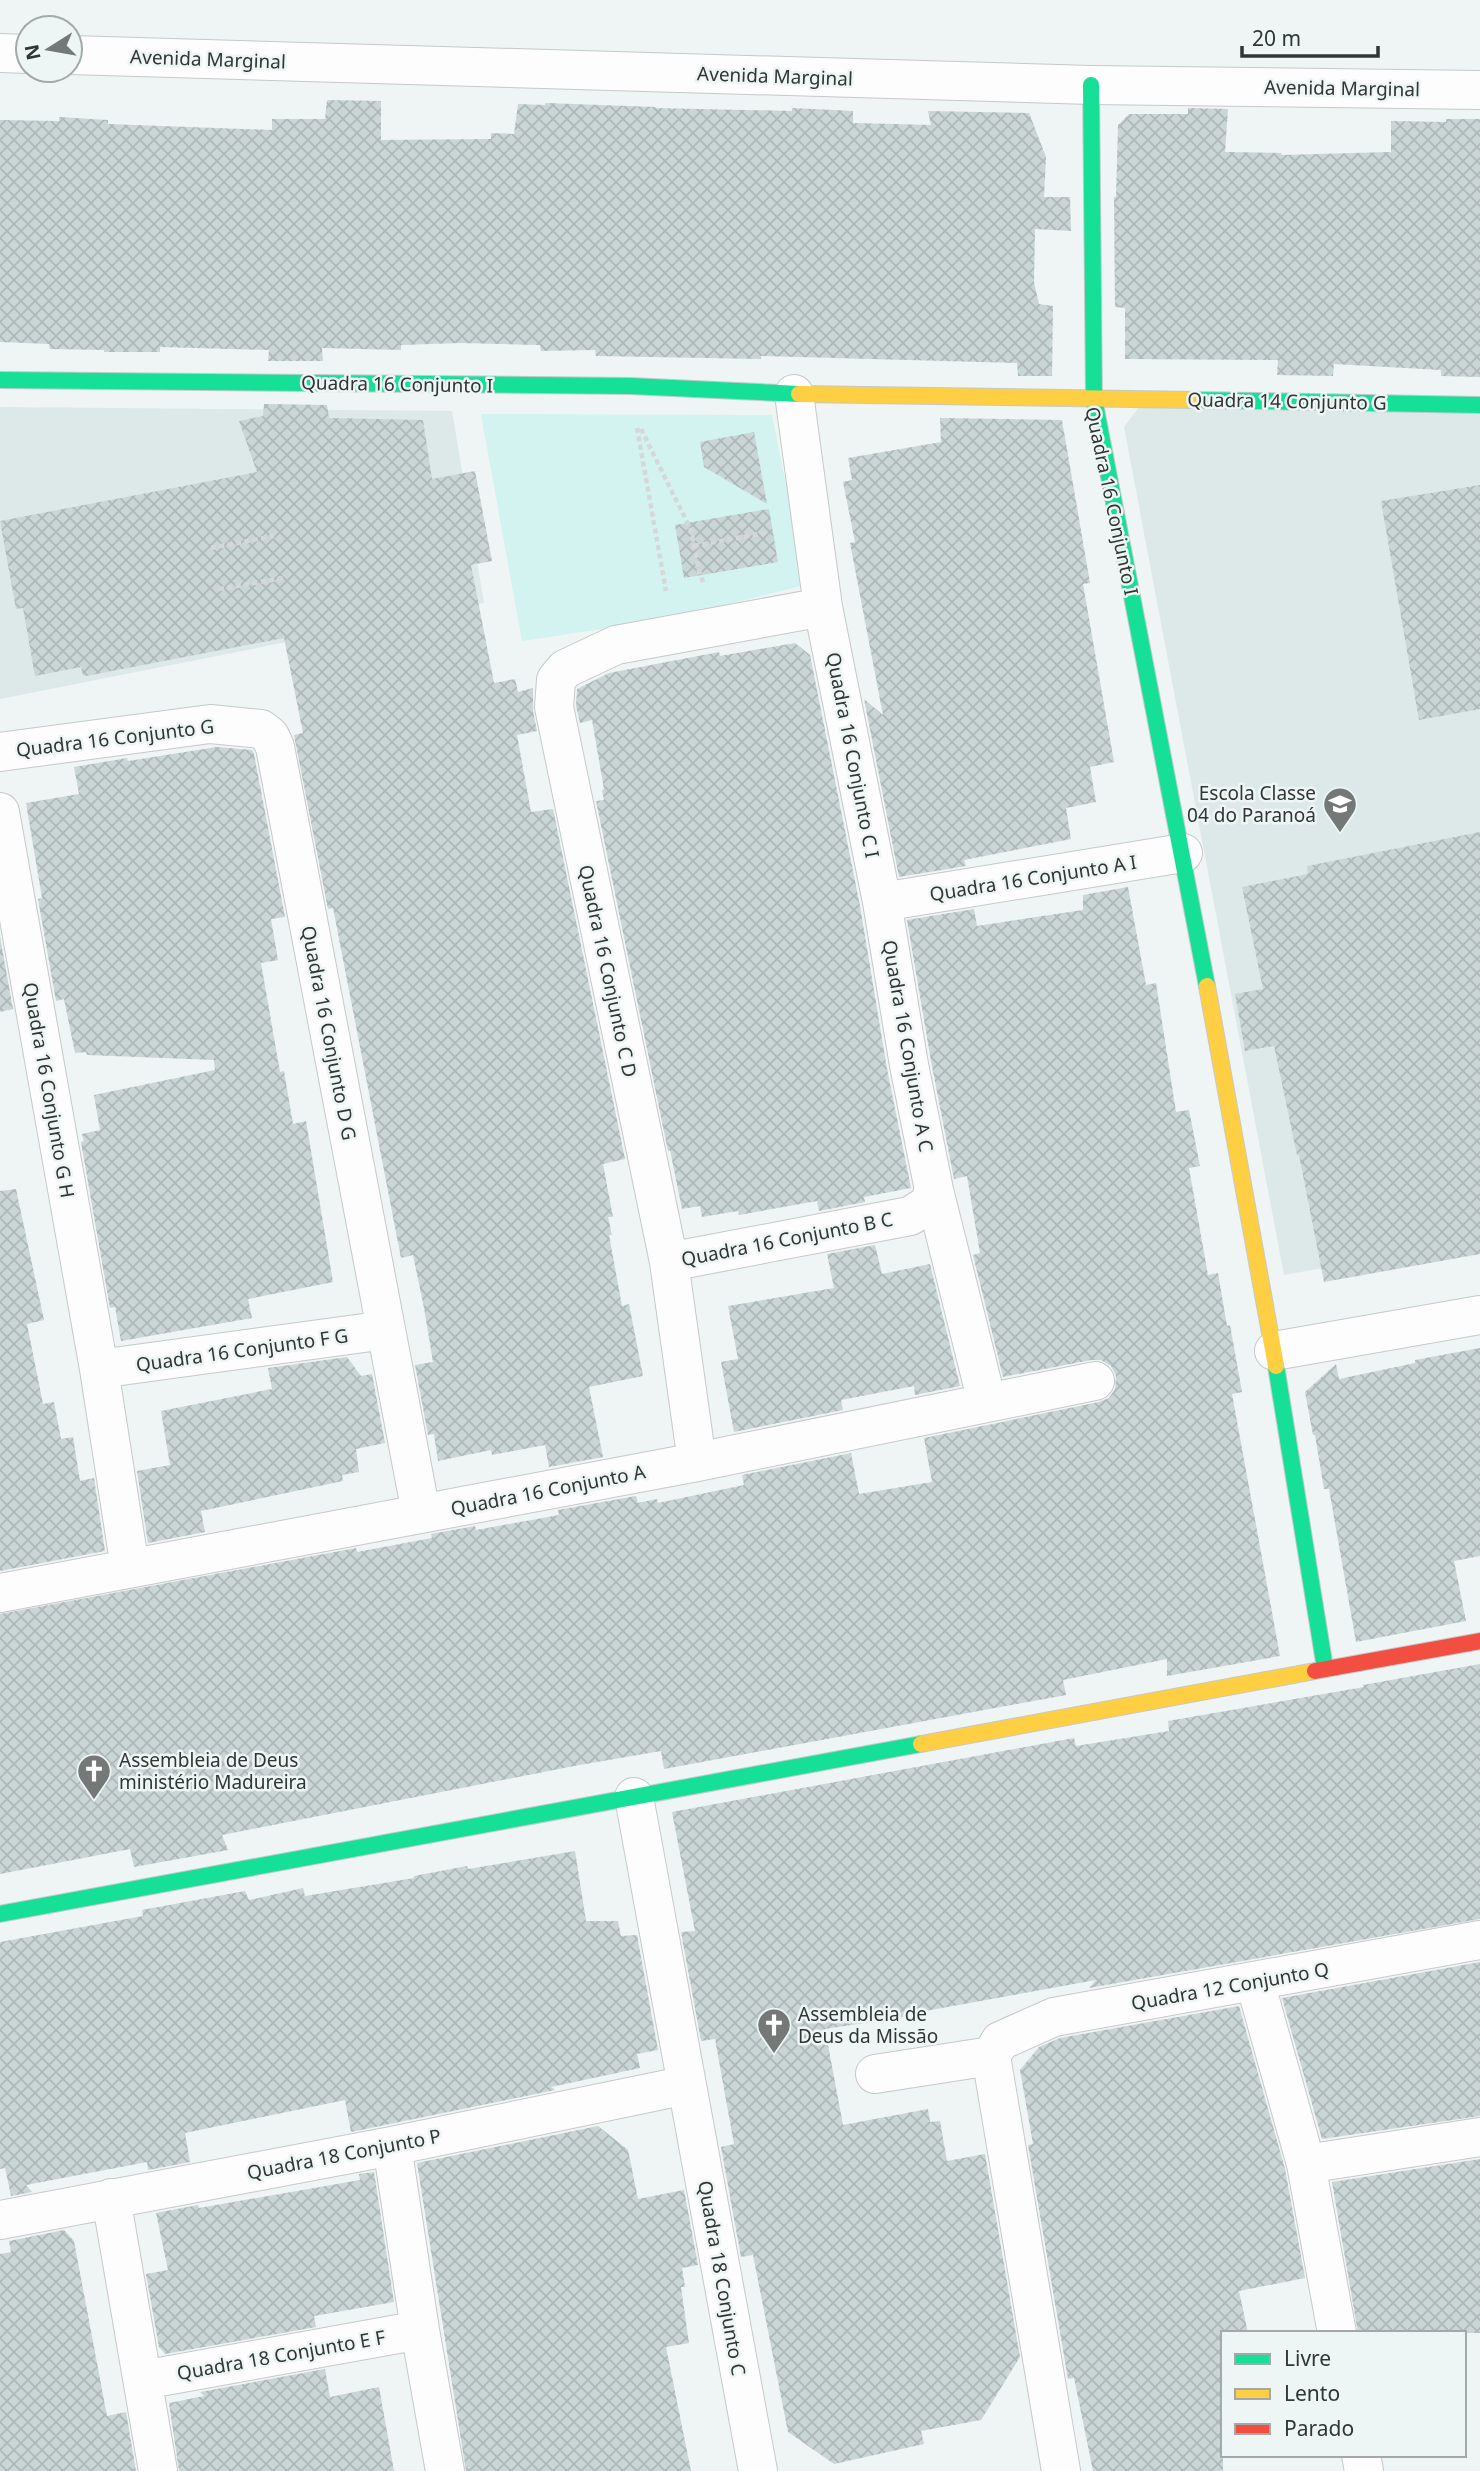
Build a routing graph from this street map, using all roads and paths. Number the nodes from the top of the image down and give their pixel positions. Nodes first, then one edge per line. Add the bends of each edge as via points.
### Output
1 (84, 55) edge
2 (1091, 85) junction
3 (1480, 90) edge
4 (0, 380) edge
5 (794, 394) junction
6 (1094, 399) junction
7 (1480, 405) edge
8 (812, 523) junction
9 (274, 536) dead end
10 (694, 546) junction
11 (211, 548) dead end
12 (660, 558) dead end
13 (283, 578) dead end
14 (219, 589) dead end
15 (823, 607) junction
16 (720, 625) junction
17 (270, 736) joint
18 (0, 752) edge
19 (0, 811) edge
20 (1183, 853) junction
21 (883, 902) junction
22 (934, 1190) junction
23 (668, 1262) junction
24 (1480, 1315) edge
25 (386, 1330) junction
26 (1274, 1351) junction
27 (99, 1369) junction
28 (1095, 1381) dead end
29 (987, 1402) junction
30 (697, 1462) junction
31 (421, 1513) junction
32 (130, 1568) junction
33 (0, 1593) edge
34 (1480, 1641) edge
35 (1325, 1668) junction
36 (634, 1797) junction
37 (0, 1914) edge
38 (1480, 1940) edge
39 (1255, 1982) junction
40 (990, 2056) junction
41 (875, 2074) dead end
42 (687, 2085) junction
43 (1480, 2137) edge
44 (392, 2146) junction
45 (1306, 2164) junction
46 (111, 2198) junction
47 (0, 2220) edge
48 (420, 2330) junction
49 (1337, 2331) edge
50 (143, 2380) junction
51 (158, 2471) edge
52 (445, 2471) edge
53 (758, 2471) edge
54 (1061, 2471) edge

1 - 2 street, Avenida Marginal
2 - 3 street, Avenida Marginal
2 - 6 street
4 - 5 street, Quadra 16 Conjunto I via 630,386
5 - 6 street, Quadra 16 Conjunto I
5 - 8 street
6 - 7 street, Quadra 14 Conjunto G
6 - 20 street, Quadra 16 Conjunto I
8 - 10 path
8 - 15 street
9 - 11 path
10 - 12 path via 691,530 635,417
10 - 16 path
13 - 14 path
15 - 16 street
15 - 21 street, Quadra 16 Conjunto C I
16 - 23 street, Quadra 16 Conjunto C D via 616,645 565,670 555,680 554,707
17 - 18 street, Quadra 16 Conjunto G via 261,729 210,724
17 - 25 street, Quadra 16 Conjunto D G
19 - 27 street, Quadra 16 Conjunto G H
20 - 21 street, Quadra 16 Conjunto A I
20 - 26 street, Quadra 16 Conjunto I
21 - 22 street, Quadra 16 Conjunto A C
22 - 23 street, Quadra 16 Conjunto B C via 929,1204 910,1216
22 - 29 street, Quadra 16 Conjunto A C
23 - 30 street, Quadra 16 Conjunto C D
24 - 26 street
25 - 27 street, Quadra 16 Conjunto F G
25 - 31 street, Quadra 16 Conjunto D G
26 - 35 street, Quadra 16 Conjunto I
27 - 32 street, Quadra 16 Conjunto G H
28 - 29 street, Quadra 16 Conjunto A
29 - 30 street, Quadra 16 Conjunto A
30 - 31 street, Quadra 16 Conjunto A
31 - 32 street, Quadra 16 Conjunto A
32 - 33 street, Quadra 16 Conjunto A
34 - 35 street
35 - 36 street
36 - 37 street
36 - 42 street, Quadra 18 Conjunto C
38 - 39 street, Quadra 12 Conjunto Q
39 - 40 street, Quadra 12 Conjunto Q via 1054,2017 1000,2041
39 - 45 street
40 - 41 street
40 - 54 street
42 - 44 street, Quadra 18 Conjunto P
42 - 53 street, Quadra 18 Conjunto C
43 - 45 street
44 - 46 street, Quadra 18 Conjunto P
44 - 48 street
45 - 49 street
46 - 47 street, Quadra 18 Conjunto P
46 - 50 street
48 - 50 street, Quadra 18 Conjunto E F
48 - 52 street
50 - 51 street

